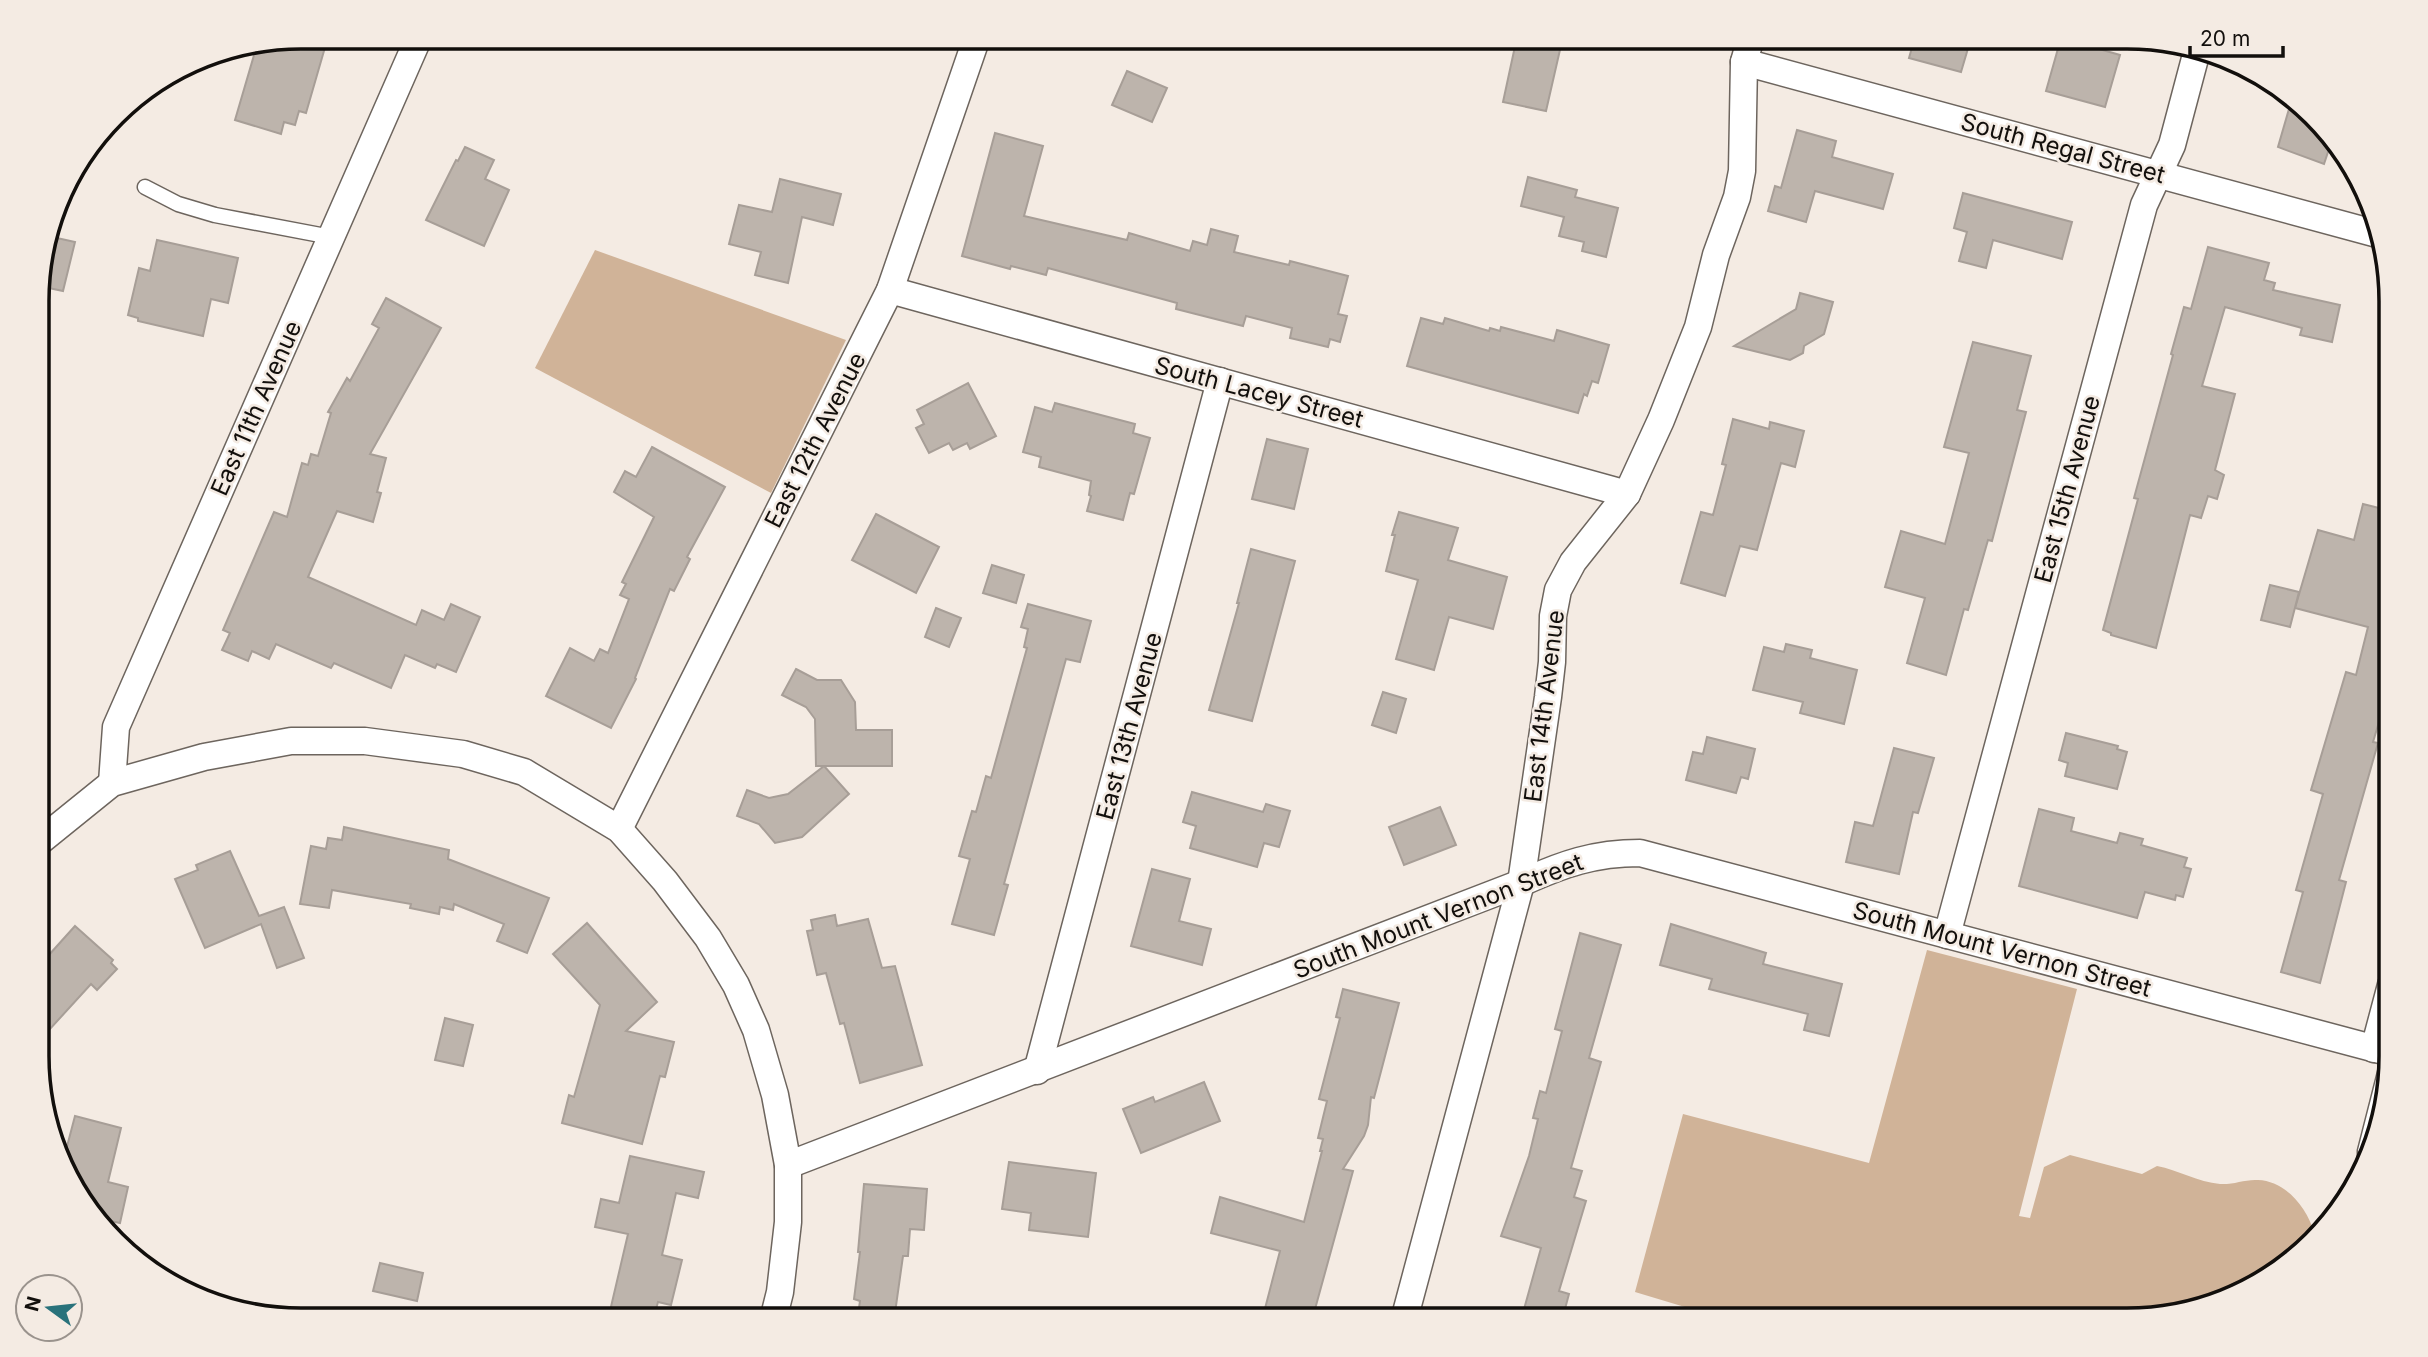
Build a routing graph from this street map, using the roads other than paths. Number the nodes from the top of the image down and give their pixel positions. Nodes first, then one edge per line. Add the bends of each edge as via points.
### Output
1 (414, 49) edge
2 (972, 49) edge
3 (1747, 49) edge
4 (2195, 59) edge
5 (2158, 174) junction
6 (145, 187) dead end
7 (2369, 232) edge
8 (331, 237) junction
9 (890, 290) junction
10 (1220, 381) junction
11 (1627, 494) junction
12 (111, 783) junction
13 (619, 829) junction
14 (49, 834) edge
15 (1521, 883) junction
16 (1947, 934) junction
17 (2379, 1049) edge
18 (1037, 1071) junction
19 (788, 1165) junction
20 (775, 1308) edge
21 (1407, 1308) edge

1 - 8 street, East 11th Avenue
2 - 9 street, East 12th Avenue
3 - 5 street, South Regal Street
3 - 11 street, East 14th Avenue via 1737,197 1698,327
4 - 5 street, East 15th Avenue via 2172,145
5 - 7 street, South Regal Street
5 - 16 street, East 15th Avenue via 2144,205
6 - 8 lane via 178,204 215,215
8 - 12 street, East 11th Avenue via 116,727
9 - 10 street, South Lacey Street
9 - 13 street, East 12th Avenue
10 - 11 street, South Lacey Street
10 - 18 street, East 13th Avenue
11 - 15 street, East 14th Avenue via 1573,562 1558,590
12 - 13 street via 204,757 291,741 365,741 463,754 524,772
12 - 14 street
13 - 19 street via 694,919 736,985 775,1094
15 - 16 street, South Mount Vernon Street via 1585,858 1640,853
15 - 18 street, South Mount Vernon Street
15 - 21 street, East 14th Avenue
16 - 17 street, South Mount Vernon Street
18 - 19 street, South Mount Vernon Street
19 - 20 street via 788,1222

